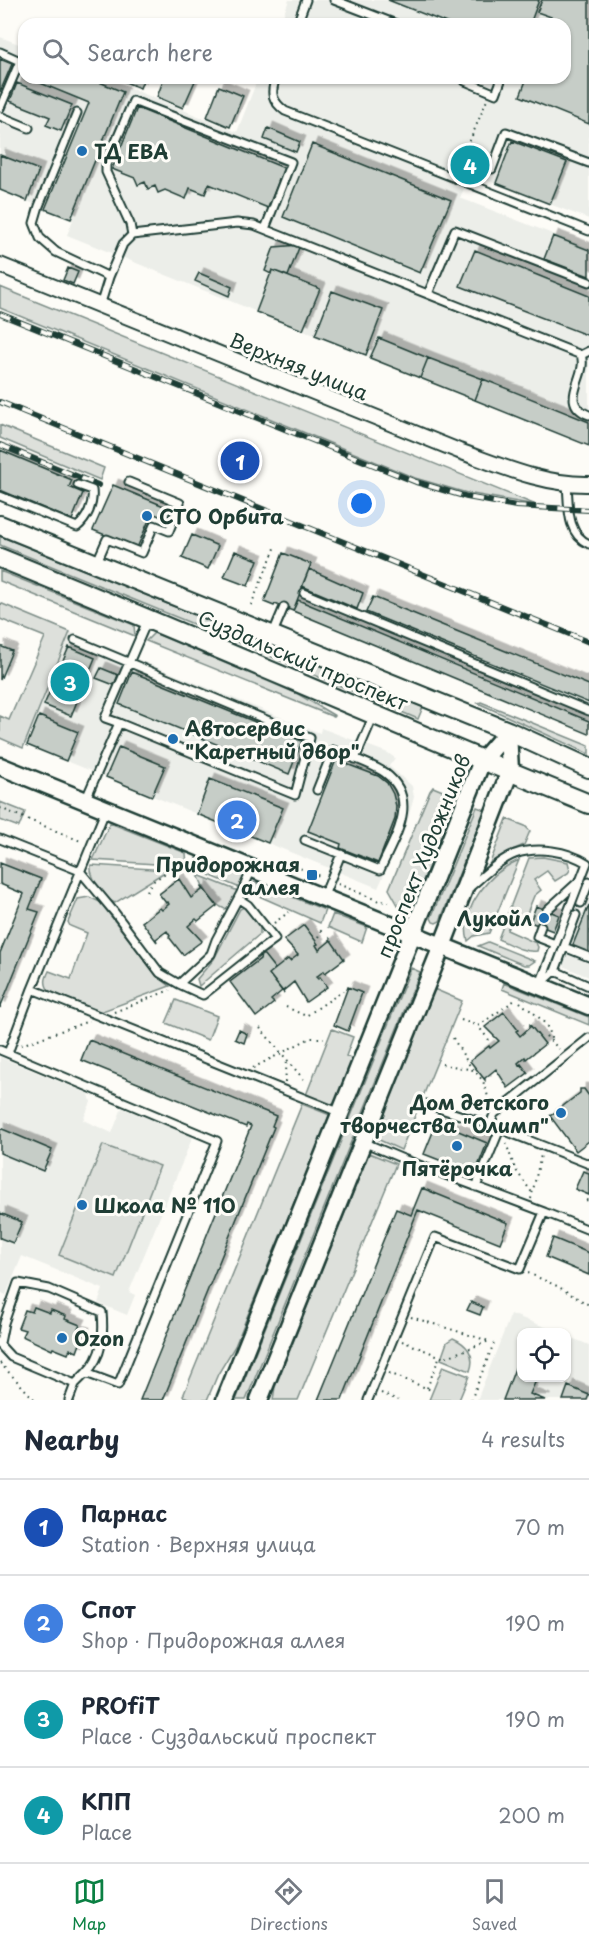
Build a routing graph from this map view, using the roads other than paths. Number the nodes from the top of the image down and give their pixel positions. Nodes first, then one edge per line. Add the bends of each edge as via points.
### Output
1 (306, 0) edge
2 (334, 0) edge
3 (299, 18) edge
4 (380, 18) edge
5 (0, 52) edge
6 (18, 60) edge
7 (18, 66) edge
8 (274, 84) edge
9 (472, 84) edge
10 (500, 84) edge
11 (0, 108) edge
12 (77, 113) dead end
13 (0, 116) edge
14 (29, 128) dead end
15 (589, 163) edge
16 (492, 169) dead end
17 (265, 229) junction
18 (589, 231) edge
19 (132, 235) junction
20 (0, 265) edge
21 (109, 277) junction
22 (589, 282) edge
23 (428, 294) junction
24 (100, 306) junction
25 (589, 351) edge
26 (580, 355) junction
27 (586, 374) edge
28 (589, 415) edge
29 (129, 482) dead end
30 (567, 484) junction
31 (589, 484) edge
32 (78, 485) dead end
33 (0, 496) edge
34 (0, 525) edge
35 (589, 544) edge
36 (0, 558) edge
37 (96, 564) junction
38 (304, 593) dead end
39 (284, 607) dead end
40 (148, 618) junction
41 (272, 635) junction
42 (75, 640) dead end
43 (129, 662) junction
44 (589, 711) edge
45 (374, 714) junction
46 (119, 723) junction
47 (508, 731) junction
48 (355, 759) junction
49 (482, 761) junction
50 (0, 766) edge
51 (589, 768) edge
52 (510, 771) junction
53 (317, 790) dead end
54 (85, 801) junction
55 (589, 804) edge
56 (106, 809) junction
57 (0, 839) edge
58 (305, 840) dead end
59 (341, 854) junction
60 (588, 864) edge
61 (252, 869) junction
62 (80, 871) junction
63 (581, 879) junction
64 (589, 883) edge
65 (461, 894) junction
66 (323, 897) junction
67 (239, 898) junction
68 (581, 903) dead end
69 (547, 910) dead end
70 (576, 915) dead end
71 (541, 926) dead end
72 (413, 934) junction
73 (555, 944) junction
74 (442, 946) junction
75 (564, 947) junction
76 (589, 957) edge
77 (555, 972) junction
78 (579, 982) junction
79 (179, 984) junction
80 (540, 984) junction
81 (589, 986) edge
82 (32, 989) junction
83 (573, 999) junction
84 (589, 1006) edge
85 (589, 1038) edge
86 (4, 1052) edge
87 (426, 1104) dead end
88 (341, 1113) junction
89 (490, 1125) junction
90 (500, 1129) junction
91 (363, 1142) junction
92 (589, 1164) edge
93 (476, 1187) junction
94 (544, 1212) junction
95 (589, 1230) edge
96 (0, 1344) edge
97 (86, 1373) junction
98 (75, 1384) junction
99 (69, 1400) edge
100 (225, 1400) edge
101 (259, 1400) edge
102 (368, 1400) edge

1 - 3 lane
2 - 4 lane
5 - 6 lane
7 - 11 lane
8 - 18 lane via 273,101 285,111
9 - 10 lane via 496,94
12 - 21 lane via 34,223 40,238 56,252
13 - 14 lane
15 - 16 lane via 506,132
17 - 19 lane via 237,223
17 - 19 lane via 291,162 133,100 106,165
17 - 23 lane
19 - 21 lane via 123,244
20 - 24 street, Верхняя улица
21 - 24 lane
22 - 23 lane via 455,230
23 - 26 lane
24 - 30 street, Верхняя улица via 459,451
25 - 26 lane
26 - 27 lane
27 - 28 lane via 575,401
29 - 37 lane via 180,503 169,531 154,525 142,553 107,539
30 - 31 street, Верхняя улица
30 - 35 lane via 572,530
32 - 33 lane via 92,490 93,500 84,522 77,527
34 - 37 main road, Суздальский проспект
36 - 40 main road, Суздальский проспект
37 - 41 main road, Суздальский проспект
38 - 44 lane
39 - 41 lane
40 - 43 lane
40 - 45 main road, Суздальский проспект
41 - 47 main road, Суздальский проспект
42 - 43 lane
43 - 46 lane via 105,718
43 - 46 lane via 310,738 295,795
45 - 48 lane
45 - 49 main road, Суздальский проспект
46 - 54 lane
47 - 49 street, проспект Художников
47 - 51 main road, Суздальский проспект
47 - 52 street
48 - 53 lane via 333,750
48 - 59 lane via 384,772 395,783 405,805 380,870
49 - 52 main road, Суздальский проспект
49 - 72 street, проспект Художников
50 - 54 street
52 - 55 main road, Суздальский проспект
52 - 65 street
54 - 56 street
56 - 61 street
56 - 62 lane
57 - 62 lane
58 - 59 lane
59 - 66 lane
60 - 63 lane
60 - 65 lane via 575,855 552,851 514,854
61 - 66 street
61 - 67 lane
62 - 79 lane via 160,972
62 - 82 lane
63 - 69 lane
63 - 73 lane
64 - 68 lane
65 - 74 street
66 - 72 street
67 - 79 lane via 211,954
67 - 79 lane via 275,939 203,995
70 - 75 lane
71 - 73 lane via 537,937
72 - 74 street
72 - 88 street, проспект Художников
73 - 80 lane
74 - 80 street
74 - 91 street
75 - 76 lane
75 - 77 lane
77 - 78 lane
77 - 80 lane
78 - 81 lane
78 - 83 lane
80 - 83 street
82 - 86 lane
82 - 88 lane
83 - 84 street
85 - 89 lane via 494,1114
86 - 97 lane via 217,1141 118,1385
87 - 89 lane
88 - 100 street, проспект Художников
89 - 90 lane
90 - 92 lane
90 - 93 lane
91 - 93 lane
91 - 101 street
93 - 94 lane
94 - 95 lane
94 - 102 lane via 520,1269 435,1237
96 - 97 lane via 18,1282 49,1289 102,1312 104,1336 95,1364
96 - 98 lane via 11,1357
97 - 98 lane
98 - 99 lane

